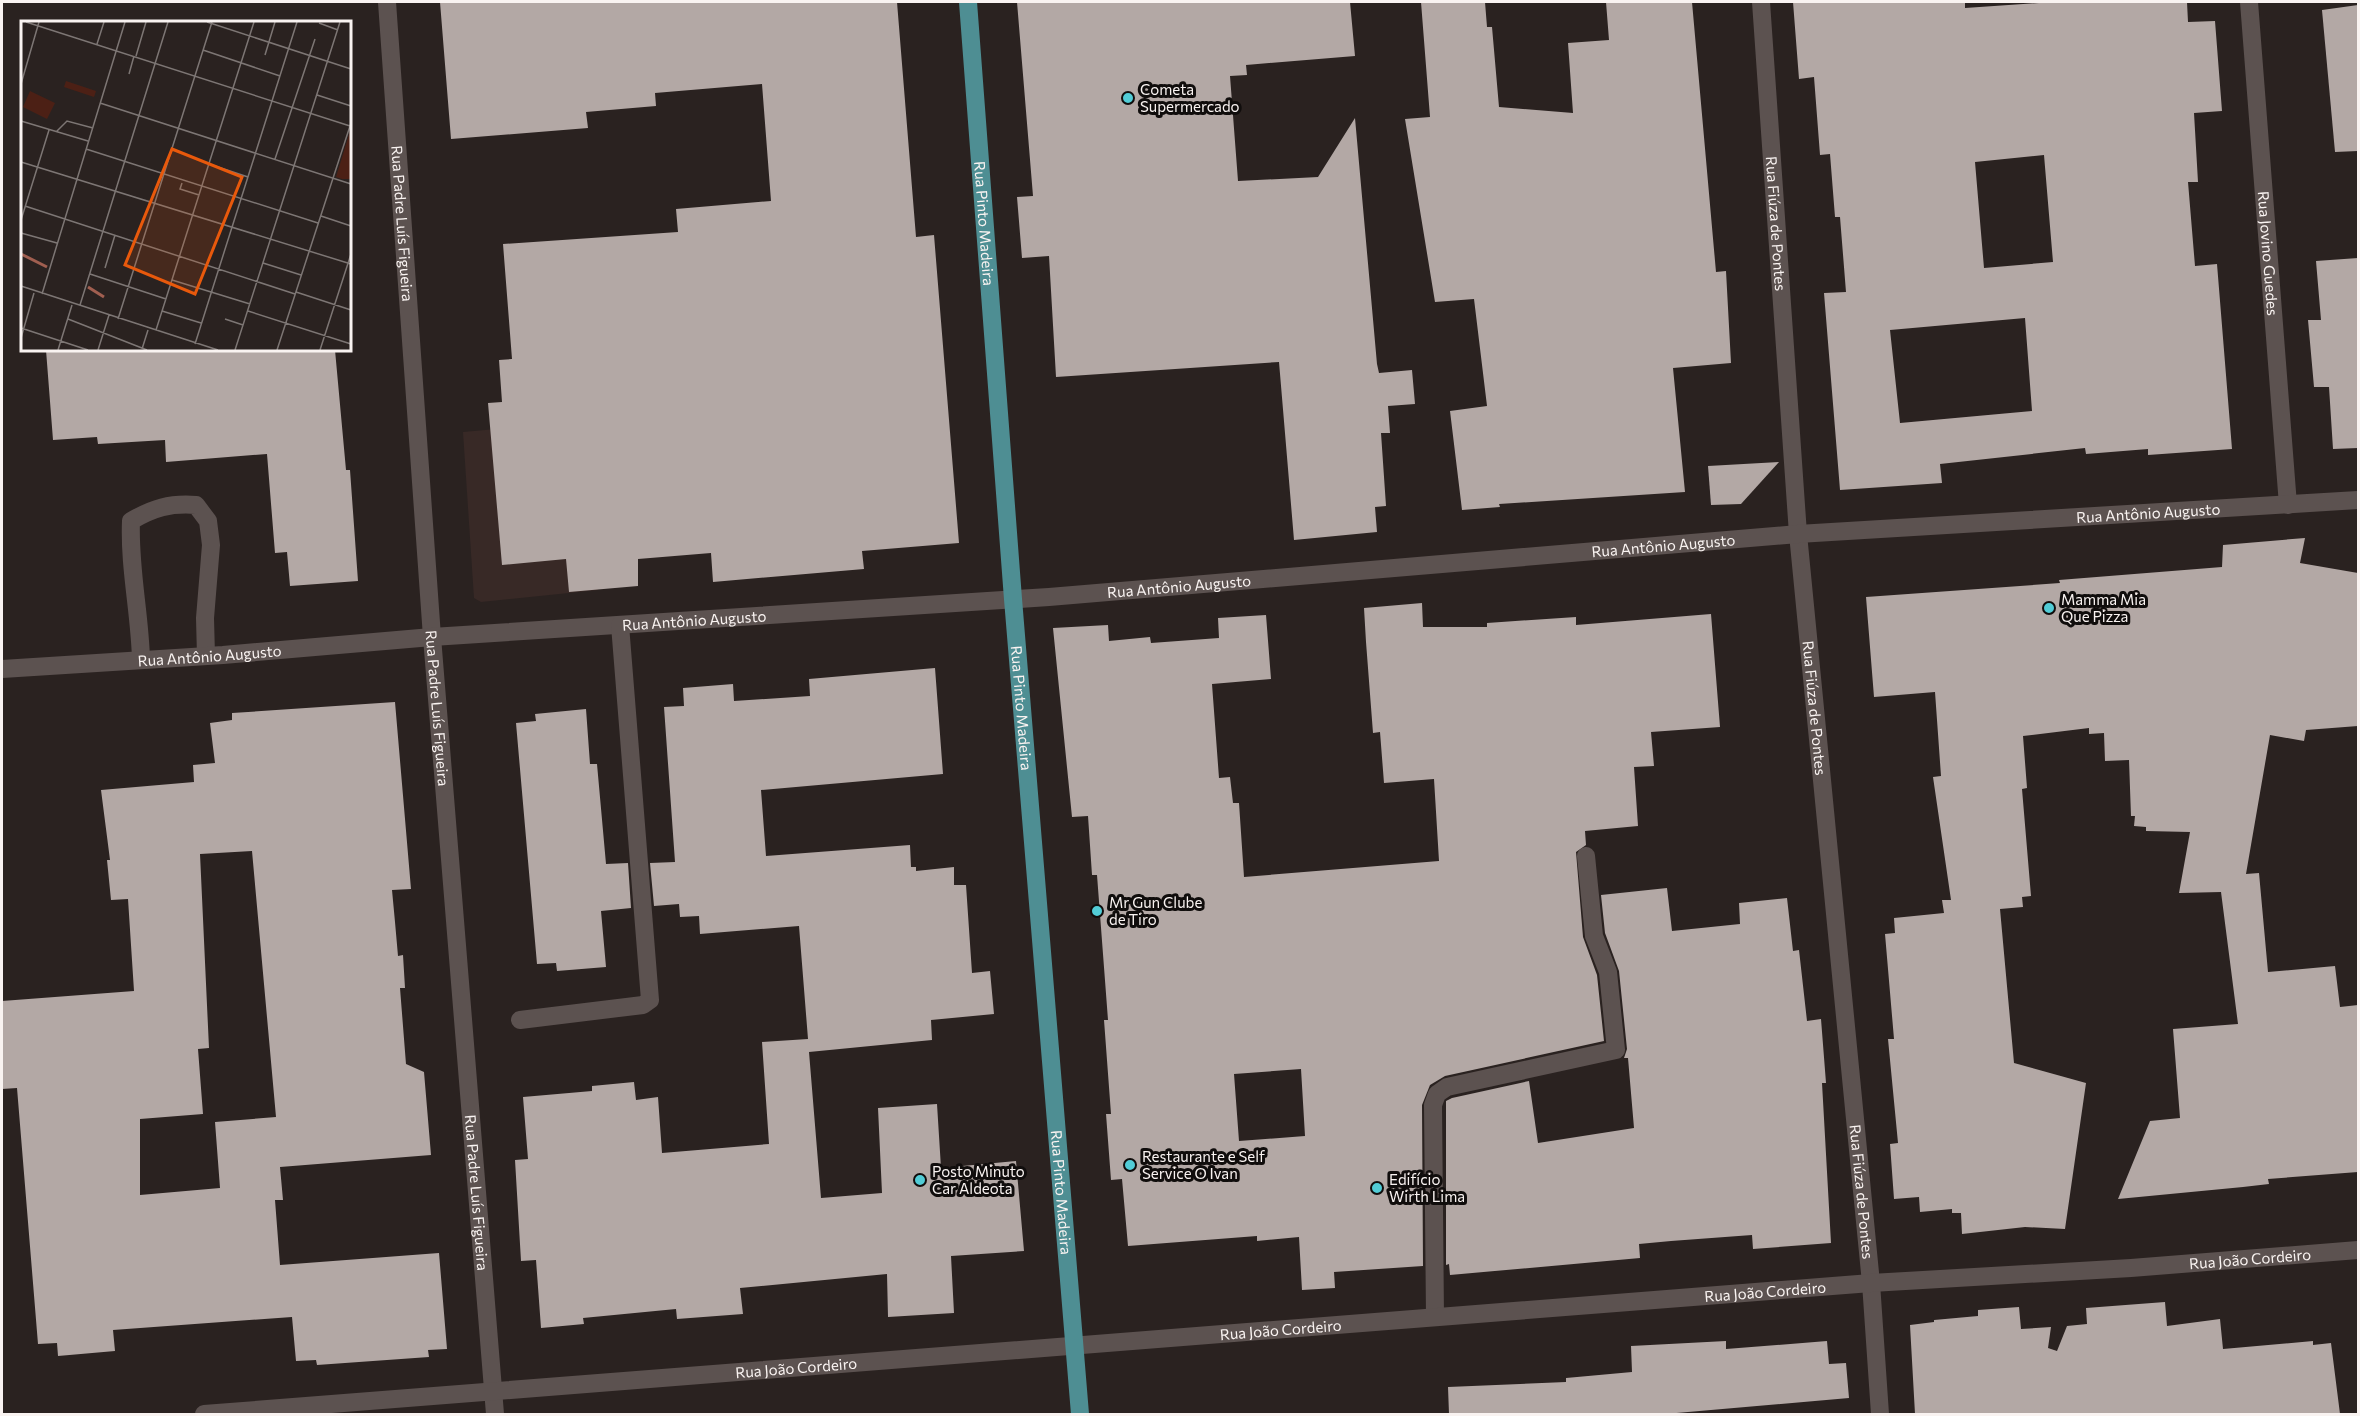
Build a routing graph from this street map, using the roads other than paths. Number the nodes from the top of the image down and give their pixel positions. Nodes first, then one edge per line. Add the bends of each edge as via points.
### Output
1 (387, 2) edge
2 (968, 2) edge
3 (1761, 2) edge
4 (2249, 2) edge
5 (2358, 500) edge
6 (2288, 505) junction
7 (1798, 534) junction
8 (1013, 599) junction
9 (620, 625) junction
10 (432, 637) junction
11 (206, 656) junction
12 (141, 660) junction
13 (2, 669) edge
14 (1586, 856) dead end
15 (520, 1020) dead end
16 (2358, 1250) edge
17 (1871, 1283) junction
18 (1435, 1317) junction
19 (1075, 1346) junction
20 (493, 1391) junction
21 (204, 1414) edge
22 (495, 1414) edge
23 (1080, 1414) edge
24 (1880, 1414) edge

1 - 10 street, Rua Padre Luís Figueira
2 - 8 main road, Rua Pinto Madeira
3 - 7 street, Rua Fiúza de Pontes
4 - 6 street, Rua Jovino Guedes
5 - 6 street, Rua Antônio Augusto
6 - 7 street, Rua Antônio Augusto
7 - 8 street, Rua Antônio Augusto
7 - 17 street, Rua Fiúza de Pontes
8 - 9 street, Rua Antônio Augusto
8 - 19 main road, Rua Pinto Madeira
9 - 10 street, Rua Antônio Augusto
9 - 15 street via 650,1000 643,1005
10 - 11 street, Rua Antônio Augusto
10 - 20 street, Rua Padre Luís Figueira
11 - 12 street, Rua Antônio Augusto
11 - 12 street via 211,545 208,521 196,505 174,503 131,521
12 - 13 street, Rua Antônio Augusto
14 - 18 street via 1594,936 1608,972 1616,1050 1447,1087 1437,1094 1433,1105
16 - 17 street, Rua João Cordeiro
17 - 18 street, Rua João Cordeiro
17 - 24 street, Rua Fiúza de Pontes
18 - 19 street, Rua João Cordeiro
19 - 20 street, Rua João Cordeiro
19 - 23 main road, Rua Pinto Madeira
20 - 21 street, Rua João Cordeiro
20 - 22 street, Rua Padre Luís Figueira

